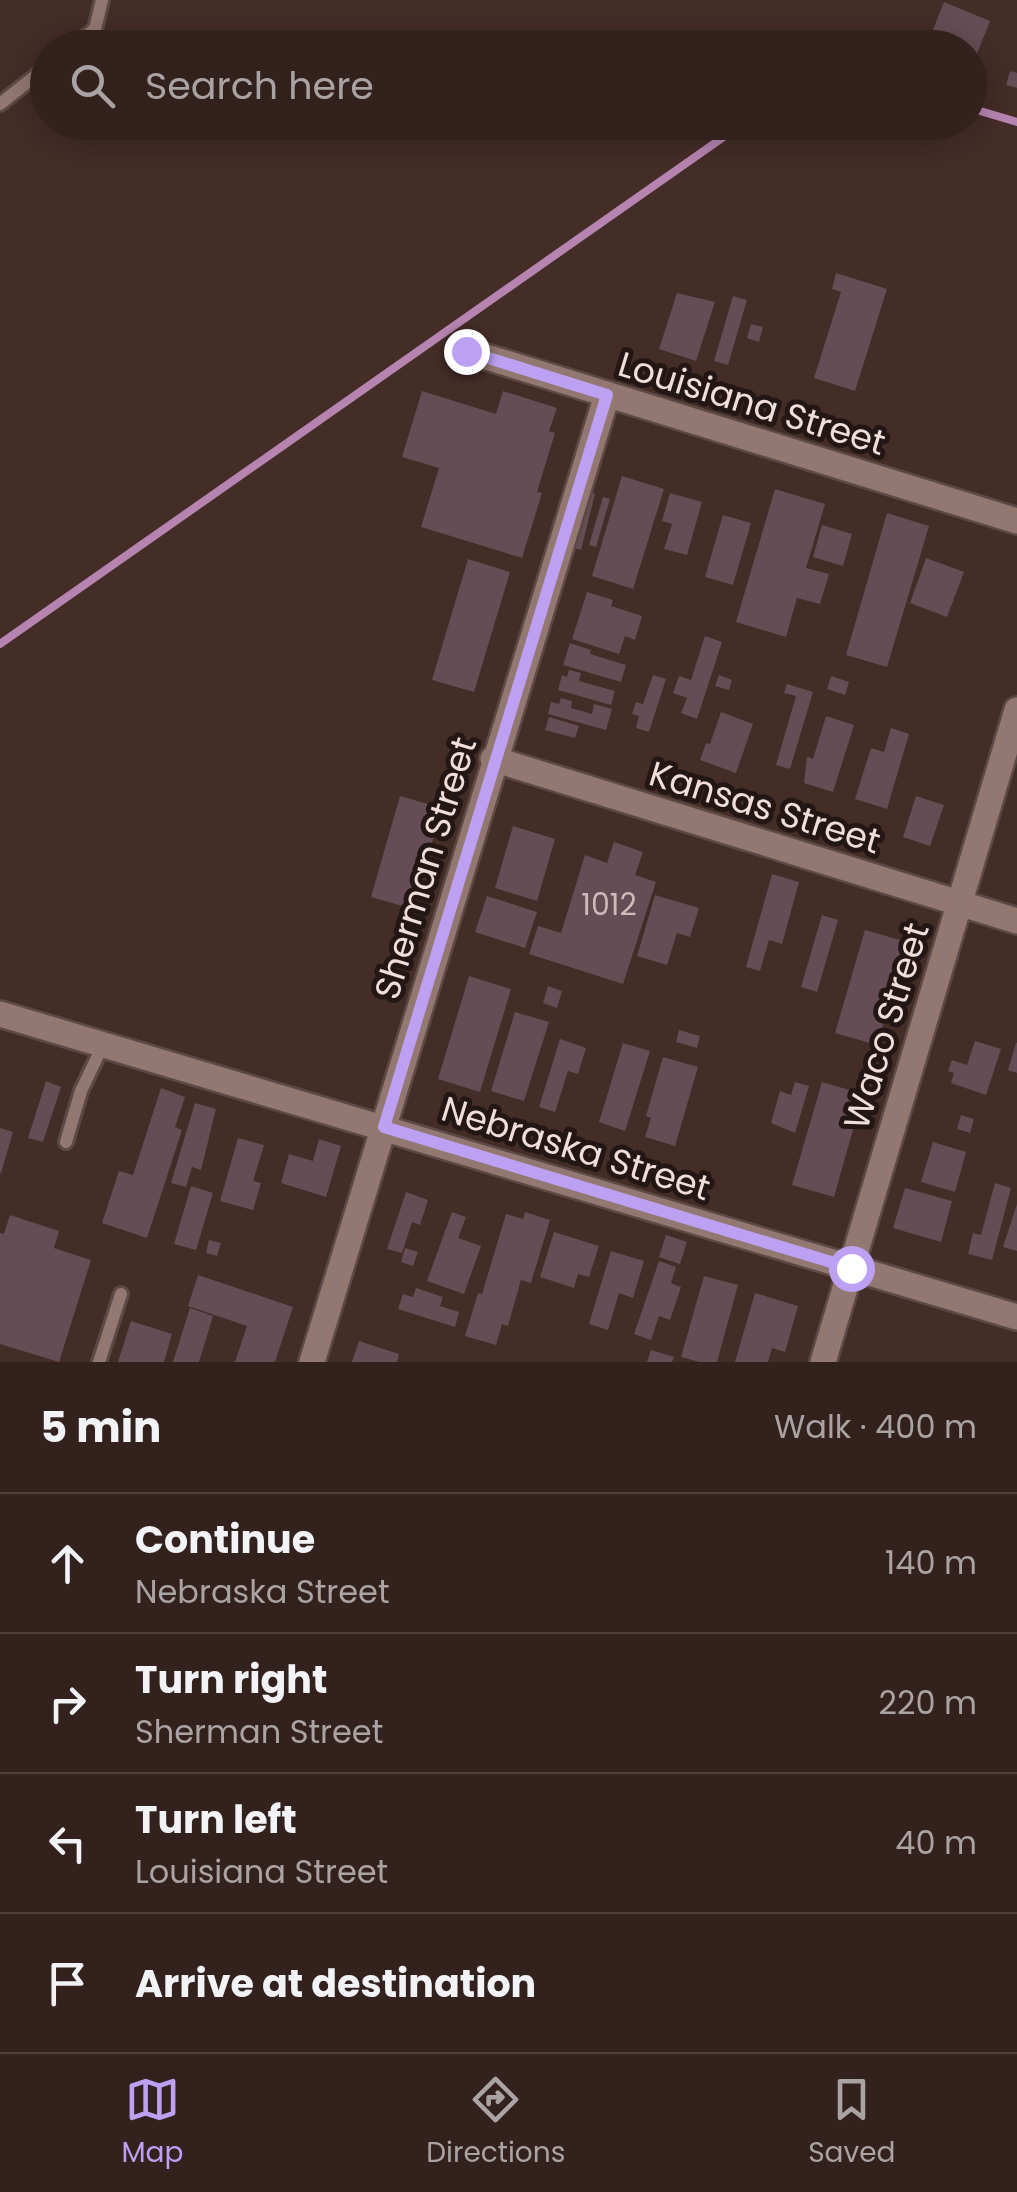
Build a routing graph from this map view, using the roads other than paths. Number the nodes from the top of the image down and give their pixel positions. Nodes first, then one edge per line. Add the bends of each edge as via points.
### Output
1 (102, 0) edge
2 (94, 30) edge
3 (30, 80) edge
4 (0, 104) edge
5 (466, 351) dead end
6 (607, 395) junction
7 (1017, 521) edge
8 (1017, 710) edge
9 (494, 759) junction
10 (959, 904) junction
11 (1017, 922) edge
12 (0, 1014) edge
13 (104, 1043) junction
14 (384, 1127) junction
15 (66, 1142) dead end
16 (851, 1268) junction
17 (121, 1294) dead end
18 (1017, 1318) edge
19 (99, 1362) edge
20 (312, 1362) edge
21 (823, 1362) edge

1 - 2 lane
3 - 4 lane
5 - 6 street, Louisiana Street
6 - 7 street, Louisiana Street
6 - 9 street, Sherman Street
8 - 10 street, Waco Street
9 - 10 street, Kansas Street
9 - 14 street, Sherman Street
10 - 11 street, Kansas Street
10 - 16 street, Waco Street
12 - 13 street, Nebraska Street
13 - 14 street, Nebraska Street
13 - 15 lane
14 - 16 street, Nebraska Street
14 - 20 street, Sherman Street
16 - 18 street, Nebraska Street
16 - 21 street, Waco Street
17 - 19 lane

